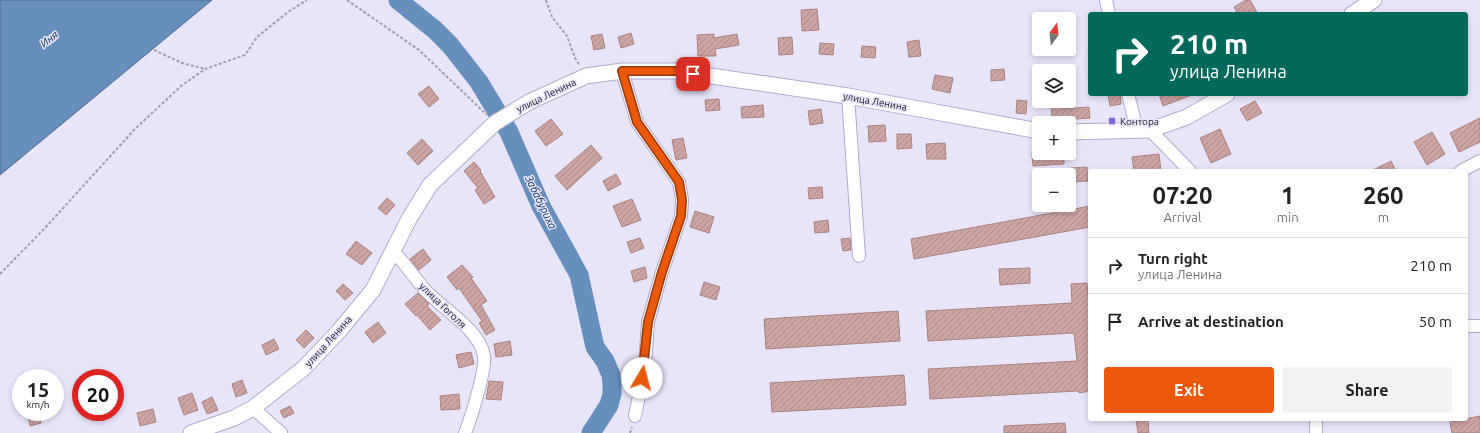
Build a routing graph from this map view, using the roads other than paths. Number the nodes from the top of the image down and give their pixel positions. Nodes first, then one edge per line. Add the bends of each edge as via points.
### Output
1 (1106, 0) edge
2 (1374, 0) edge
3 (1109, 12) edge
4 (1355, 12) edge
5 (622, 71) junction
6 (848, 96) junction
7 (1129, 96) edge
8 (1224, 96) edge
9 (1032, 130) edge
10 (1144, 130) junction
11 (1076, 132) edge
12 (1480, 161) edge
13 (1188, 169) edge
14 (1465, 169) edge
15 (393, 251) junction
16 (859, 256) dead end
17 (1468, 326) edge
18 (1480, 326) edge
19 (252, 408) junction
20 (635, 416) dead end
21 (1316, 421) edge
22 (191, 433) edge
23 (281, 433) edge
24 (465, 433) edge
25 (1316, 433) edge

1 - 3 street
2 - 4 main road
5 - 6 main road, улица Ленина via 678,71
5 - 15 main road, улица Ленина via 586,76 518,108 495,123 430,185 408,219
5 - 20 street via 637,122 679,182 682,200 681,216 648,322 645,366
6 - 9 main road, улица Ленина
6 - 16 street
7 - 10 street
8 - 10 main road via 1187,117
10 - 11 main road
10 - 13 street
12 - 14 street
15 - 19 main road, улица Ленина via 373,290 339,331 304,368
15 - 24 street, улица Гоголя via 427,292 463,323 480,346 484,357 480,384
17 - 18 street
19 - 22 main road, улица Ленина via 234,418
19 - 23 street
21 - 25 street

